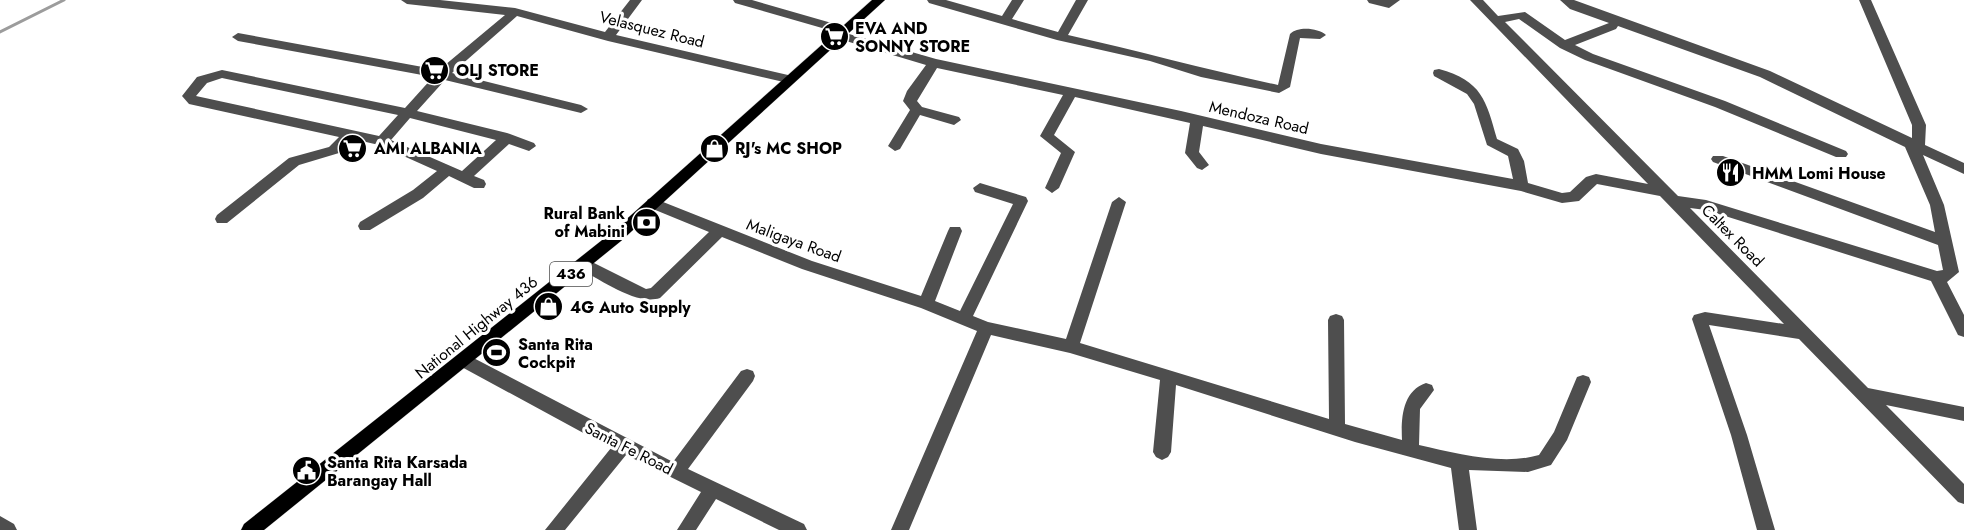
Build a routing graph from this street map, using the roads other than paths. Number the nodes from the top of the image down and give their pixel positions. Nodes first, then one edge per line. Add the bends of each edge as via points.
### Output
1 (407, 0) edge
2 (636, 0) edge
3 (739, 0) edge
4 (879, 0) edge
5 (933, 0) edge
6 (1018, 0) edge
7 (1082, 0) edge
8 (1372, 0) edge
9 (1394, 0) edge
10 (1476, 0) edge
11 (1566, 0) edge
12 (1864, 0) edge
13 (515, 12) junction
14 (1495, 20) junction
15 (1005, 21) junction
16 (1612, 26) dead end
17 (843, 33) junction
18 (1320, 35) dead end
19 (238, 37) dead end
20 (609, 37) junction
21 (1061, 37) junction
22 (1564, 45) junction
23 (934, 63) junction
24 (1439, 73) dead end
25 (442, 75) junction
26 (788, 79) junction
27 (1071, 92) junction
28 (581, 109) dead end
29 (916, 110) junction
30 (408, 113) junction
31 (954, 120) dead end
32 (1197, 120) junction
33 (349, 135) junction
34 (507, 138) junction
35 (382, 141) junction
36 (529, 146) dead end
37 (895, 146) dead end
38 (1915, 147) junction
39 (1841, 154) dead end
40 (1718, 159) dead end
41 (1202, 165) dead end
42 (1964, 169) edge
43 (447, 170) junction
44 (464, 177) junction
45 (479, 184) dead end
46 (1521, 186) junction
47 (980, 188) dead end
48 (1052, 188) dead end
49 (1670, 197) junction
50 (1119, 202) dead end
51 (652, 203) junction
52 (222, 219) dead end
53 (365, 226) dead end
54 (719, 231) junction
55 (955, 231) dead end
56 (1946, 242) junction
57 (583, 264) junction
58 (1936, 277) junction
59 (926, 304) junction
60 (963, 320) junction
61 (1336, 320) dead end
62 (986, 328) junction
63 (1964, 331) edge
64 (1804, 333) junction
65 (1071, 347) junction
66 (464, 360) junction
67 (747, 376) dead end
68 (1168, 377) junction
69 (1582, 382) dead end
70 (1426, 390) dead end
71 (1864, 394) junction
72 (1964, 414) edge
73 (1337, 429) junction
74 (623, 446) junction
75 (1410, 449) junction
76 (1162, 452) dead end
77 (1459, 461) junction
78 (676, 472) junction
79 (712, 490) junction
80 (1964, 496) edge
81 (0, 524) edge
82 (8, 530) edge
83 (250, 530) edge
84 (554, 530) edge
85 (686, 530) edge
86 (798, 530) edge
87 (900, 530) edge
88 (1468, 530) edge
89 (1766, 530) edge

1 - 13 street, Velasquez Road
2 - 20 street
3 - 17 street, Mendoza Road
4 - 17 main road, National Highway 436 / 436
5 - 15 street
6 - 15 street
7 - 21 street
8 - 9 street via 1389,4
10 - 14 street, Caltex Road
11 - 38 street via 1764,74
12 - 38 street via 1919,125
13 - 20 street, Velasquez Road
13 - 25 street
14 - 22 street via 1521,15
14 - 49 street, Caltex Road
15 - 21 street
16 - 22 street
17 - 23 street, Mendoza Road
17 - 26 main road, National Highway 436 / 436
18 - 21 street via 1298,33 1294,37 1284,87 1279,90
19 - 25 street
20 - 26 street, Velasquez Road
22 - 39 street
23 - 27 street, Mendoza Road
23 - 29 street via 912,93 910,101
24 - 46 street via 1466,84 1477,94 1491,141 1515,156
25 - 28 street
25 - 30 street
26 - 51 main road, National Highway 436 / 436
27 - 32 street, Mendoza Road
27 - 48 street via 1047,136 1068,152
29 - 31 street
29 - 37 street
30 - 33 street via 222,74 202,80 189,96 194,101
30 - 34 street
30 - 35 street
32 - 41 street via 1192,153
32 - 46 street, Mendoza Road via 1321,149
33 - 35 street
33 - 52 street via 334,150 294,161
34 - 36 street
34 - 44 street
35 - 43 street
38 - 42 street
38 - 56 street
40 - 56 street
43 - 44 street
43 - 53 street via 427,188
44 - 45 street
46 - 49 street, Mendoza Road via 1568,199 1596,179
47 - 60 street via 1021,201
49 - 58 street
49 - 64 street, Caltex Road
50 - 65 street
51 - 54 street, Maligaya Road
51 - 57 main road, National Highway 436 / 436
54 - 57 street via 655,294
54 - 59 street, Maligaya Road
55 - 59 street
56 - 58 street via 1951,272
57 - 66 main road, National Highway 436 / 436
58 - 63 street
59 - 60 street, Maligaya Road
60 - 62 street, Maligaya Road
61 - 73 street
62 - 65 street, Maligaya Road
62 - 87 street
64 - 71 street, Caltex Road
64 - 89 street via 1700,319
65 - 68 street, Maligaya Road
66 - 74 street, Santa Fe Road
66 - 83 main road, National Highway 436 / 436
67 - 78 street
68 - 73 street, Maligaya Road
68 - 76 street
69 - 77 street, Maligaya Road via 1558,441 1546,459 1499,465
70 - 75 street via 1411,407
71 - 72 street
71 - 80 street, Caltex Road
73 - 75 street, Maligaya Road
74 - 78 street, Santa Fe Road
74 - 84 street
75 - 77 street, Maligaya Road
77 - 88 street
78 - 79 street, Santa Fe Road
79 - 85 street
79 - 86 street, Santa Fe Road
81 - 82 street

